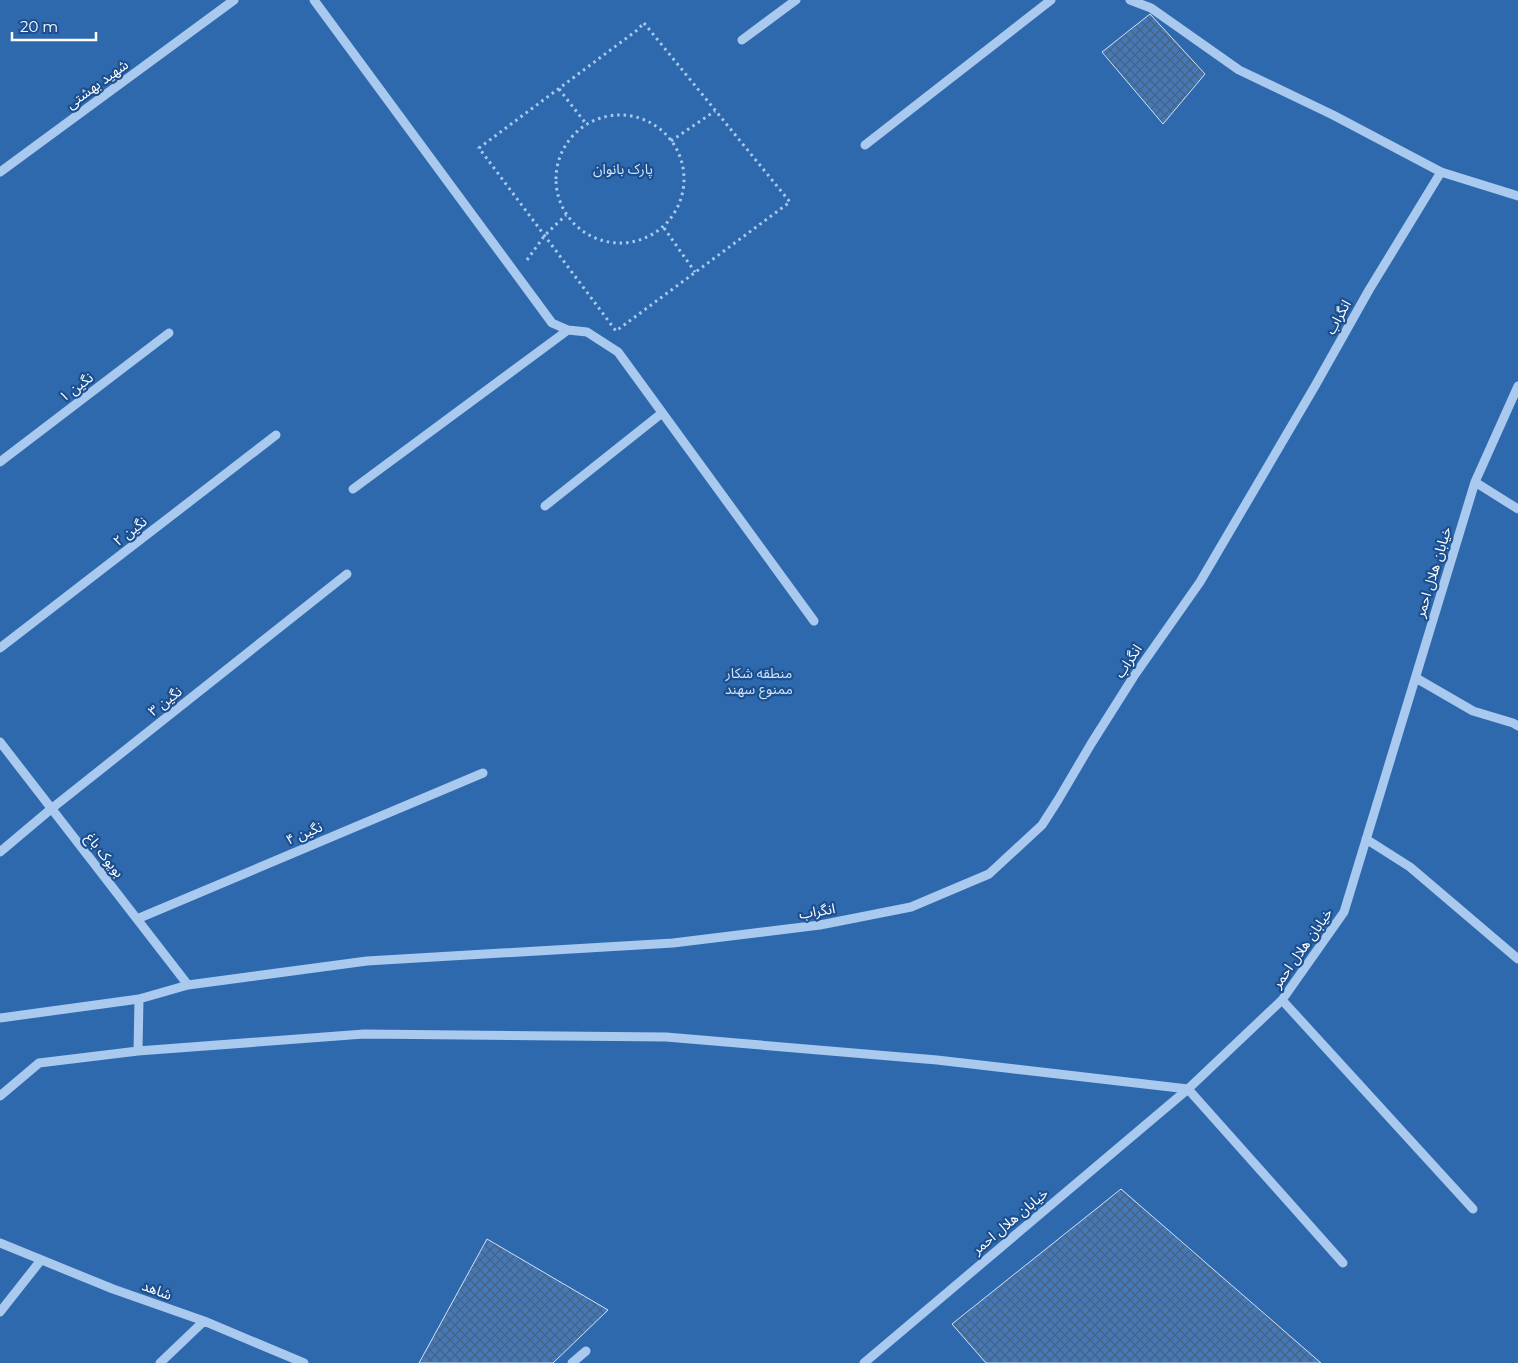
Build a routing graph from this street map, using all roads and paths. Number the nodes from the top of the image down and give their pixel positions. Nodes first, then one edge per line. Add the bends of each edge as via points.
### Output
1 (234, 0) edge
2 (314, 0) edge
3 (796, 0) edge
4 (1051, 0) edge
5 (1130, 0) edge
6 (742, 40) dead end
7 (559, 89) junction
8 (716, 110) junction
9 (587, 126) junction
10 (671, 141) junction
11 (865, 145) dead end
12 (0, 172) edge
13 (1441, 172) junction
14 (1518, 196) edge
15 (566, 215) junction
16 (664, 228) junction
17 (545, 235) junction
18 (695, 272) junction
19 (516, 275) junction
20 (568, 330) junction
21 (169, 333) dead end
22 (1518, 386) edge
23 (662, 413) junction
24 (276, 435) dead end
25 (0, 462) edge
26 (1474, 482) junction
27 (354, 489) dead end
28 (545, 506) dead end
29 (1518, 509) edge
30 (348, 574) dead end
31 (814, 622) dead end
32 (0, 648) edge
33 (1416, 678) junction
34 (1518, 726) edge
35 (0, 742) edge
36 (483, 772) dead end
37 (51, 809) junction
38 (1366, 838) junction
39 (0, 852) edge
40 (137, 919) junction
41 (1518, 959) edge
42 (188, 985) junction
43 (139, 999) junction
44 (1282, 1000) junction
45 (0, 1018) edge
46 (138, 1051) junction
47 (1188, 1089) junction
48 (0, 1096) edge
49 (1473, 1208) dead end
50 (0, 1243) edge
51 (41, 1260) junction
52 (1343, 1263) dead end
53 (0, 1312) edge
54 (204, 1321) junction
55 (586, 1351) dead end
56 (160, 1363) edge
57 (304, 1363) edge
58 (572, 1363) edge
59 (864, 1363) edge

1 - 12 street, شهید بهشتی
2 - 19 street
3 - 6 street
4 - 11 street
5 - 13 street via 1151,8 1238,70
7 - 8 path via 644,23
7 - 9 path
7 - 17 path via 478,148
8 - 10 path
8 - 18 path via 790,202
9 - 10 path via 593,120 629,115 663,129
9 - 15 path via 565,144 555,180
10 - 16 path via 683,160 683,197
13 - 14 street
13 - 42 street, انگراب via 1200,582 1134,676 1042,825 989,874 911,907 820,926 673,943 367,961
15 - 16 path via 594,239 630,244
15 - 17 path
16 - 18 path
17 - 18 path via 616,331
17 - 19 path
19 - 20 street via 552,323
20 - 23 street via 587,332 618,352
20 - 27 street
21 - 25 street, نگین ۱
22 - 26 street, خیابان هلال احمر
23 - 28 street
23 - 31 street
24 - 32 street, نگین ۲
26 - 29 street
26 - 33 street, خیابان هلال احمر
30 - 37 street, نگین ۳
33 - 34 street via 1473,711
33 - 38 street, خیابان هلال احمر
35 - 37 street, بویوک باغ
36 - 40 street, نگین ۴
37 - 39 street, نگین ۳
37 - 40 street, بویوک باغ
38 - 41 street via 1410,867
38 - 44 street, خیابان هلال احمر via 1344,912
40 - 42 street, بویوک باغ
42 - 43 street, انگراب
43 - 45 street, انگراب
43 - 46 street
44 - 47 street, خیابان هلال احمر
44 - 49 street
46 - 47 street via 364,1034 666,1037 937,1060
46 - 48 street via 39,1063
47 - 52 street
47 - 59 street, خیابان هلال احمر
50 - 51 street, شاهد
51 - 53 street
51 - 54 street, شاهد
54 - 56 street
54 - 57 street, شاهد
55 - 58 street

